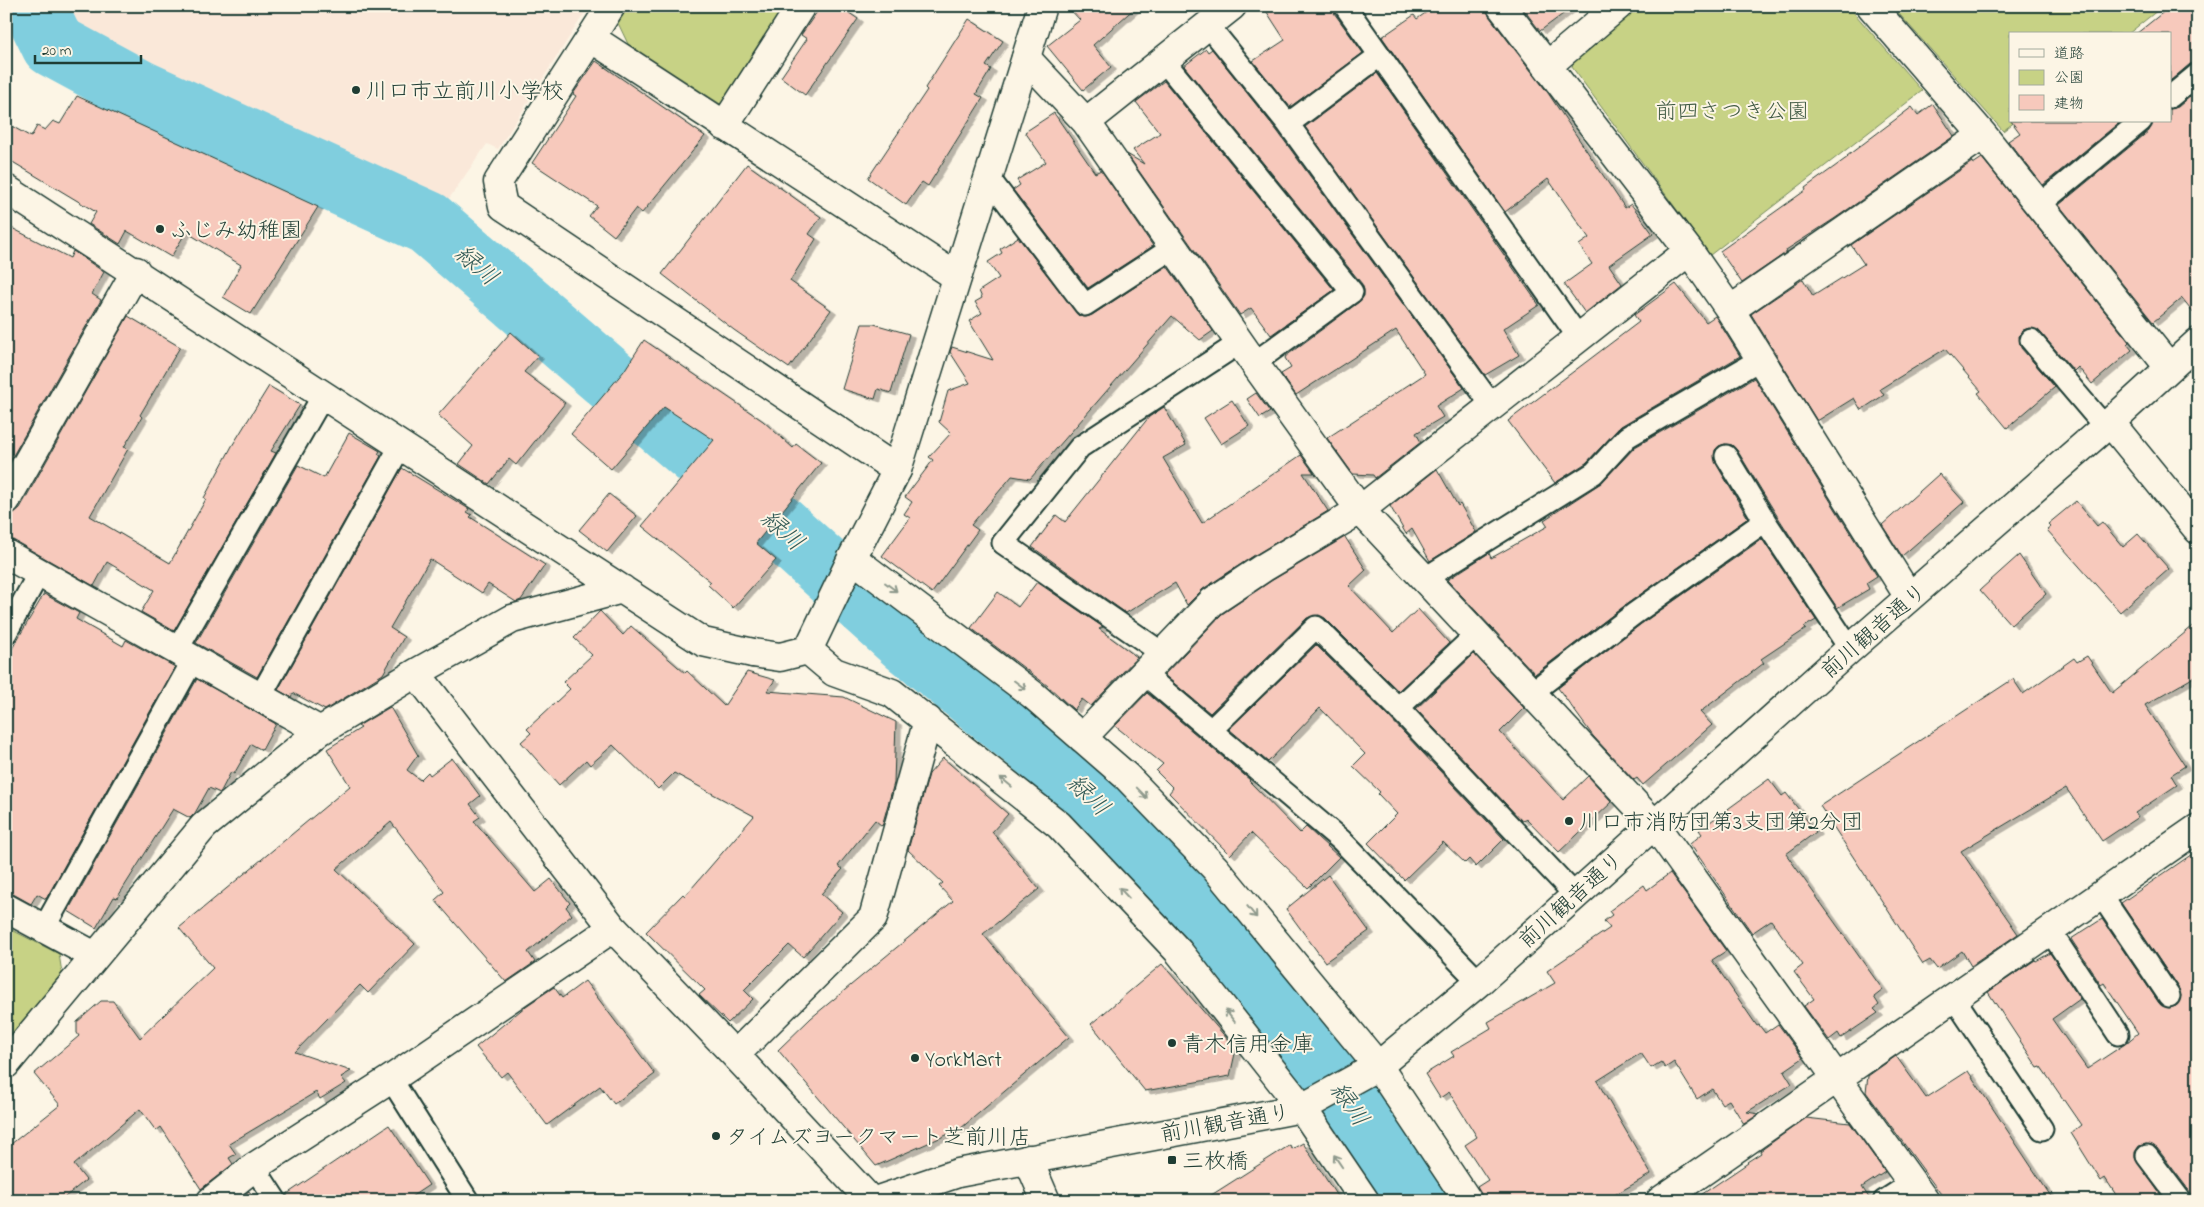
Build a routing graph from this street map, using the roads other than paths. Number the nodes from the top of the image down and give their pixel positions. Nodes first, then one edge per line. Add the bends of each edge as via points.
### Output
1 (611, 6) edge
2 (801, 6) edge
3 (1042, 6) edge
4 (1232, 6) edge
5 (1345, 6) edge
6 (1501, 6) edge
7 (1618, 6) edge
8 (1871, 6) edge
9 (1208, 25) junction
10 (591, 38) junction
11 (1379, 56) junction
12 (1026, 58) junction
13 (1164, 60) junction
14 (1547, 66) junction
15 (2198, 74) edge
16 (2172, 95) edge
17 (1086, 122) junction
18 (2140, 122) edge
19 (1288, 124) junction
20 (724, 126) junction
21 (1983, 135) junction
22 (988, 177) junction
23 (6, 189) edge
24 (2039, 205) junction
25 (1174, 247) junction
26 (1689, 251) junction
27 (136, 271) junction
28 (957, 277) junction
29 (1730, 310) junction
30 (1579, 338) junction
31 (2031, 340) dead end
32 (2198, 342) edge
33 (1248, 352) junction
34 (1759, 360) junction
35 (2169, 367) junction
36 (324, 394) junction
37 (1493, 407) junction
38 (2107, 424) junction
39 (401, 445) junction
40 (1726, 456) dead end
41 (897, 470) junction
42 (6, 500) edge
43 (1360, 510) junction
44 (1765, 521) junction
45 (2198, 530) edge
46 (6, 554) edge
47 (849, 563) junction
48 (39, 573) junction
49 (1424, 579) junction
50 (622, 589) junction
51 (1909, 597) junction
52 (6, 632) edge
53 (1476, 635) junction
54 (1850, 649) junction
55 (808, 650) junction
56 (1162, 653) junction
57 (185, 655) junction
58 (416, 673) junction
59 (1143, 673) junction
60 (1531, 693) junction
61 (260, 698) junction
62 (1398, 708) junction
63 (928, 720) junction
64 (1211, 730) junction
65 (320, 732) junction
66 (1082, 738) junction
67 (1654, 824) junction
68 (2198, 828) edge
69 (1575, 895) junction
70 (2101, 896) junction
71 (6, 908) edge
72 (44, 928) junction
73 (613, 928) junction
74 (2050, 931) junction
75 (95, 956) junction
76 (1479, 982) junction
77 (2169, 996) dead end
78 (1954, 998) junction
79 (2118, 1034) dead end
80 (735, 1055) junction
81 (6, 1064) edge
82 (1369, 1071) junction
83 (392, 1079) junction
84 (1837, 1079) junction
85 (1308, 1105) junction
86 (2042, 1129) dead end
87 (2148, 1156) dead end
88 (1028, 1159) junction
89 (254, 1167) junction
90 (1919, 1192) edge
91 (210, 1201) edge
92 (276, 1201) edge
93 (468, 1201) edge
94 (871, 1201) edge
95 (875, 1201) edge
96 (1046, 1201) edge
97 (1365, 1201) edge
98 (1468, 1201) edge
99 (1660, 1201) edge
100 (1884, 1201) edge
101 (2181, 1201) edge

1 - 10 street
2 - 20 street
3 - 12 street
4 - 9 street
5 - 11 lane
6 - 14 street
7 - 14 street
8 - 21 street
9 - 13 street
9 - 19 lane
10 - 20 street
10 - 41 street via 498,182 503,206
11 - 19 lane
11 - 30 lane
12 - 17 street
12 - 22 street
13 - 17 street
13 - 33 lane via 1352,292
14 - 26 street
15 - 16 lane
17 - 25 street
18 - 24 lane
19 - 37 lane
20 - 28 street
21 - 24 street
21 - 29 street
22 - 25 lane via 1085,305
22 - 28 street
23 - 27 street
24 - 35 street
25 - 33 street
26 - 29 street
26 - 30 street
27 - 36 street
27 - 42 street
28 - 41 street
29 - 34 street
30 - 37 street
31 - 38 lane
32 - 35 street, 前川観音通り
33 - 43 street
33 - 56 lane via 1080,447 1003,543
34 - 49 lane via 1627,437 1594,473
34 - 51 street
35 - 38 street, 前川観音通り
36 - 39 street
36 - 57 lane
37 - 43 street
38 - 45 street
38 - 51 street, 前川観音通り
39 - 50 street
39 - 61 lane
40 - 44 lane
41 - 47 street
43 - 49 street
43 - 56 street via 1212,602
44 - 54 lane
44 - 60 lane via 1634,614
46 - 48 street
47 - 55 street
47 -> 66 street via 1033,695
48 - 52 lane
48 - 57 street
49 - 53 street
50 - 55 street via 703,642 780,657
50 - 58 street via 512,619
51 - 54 street, 前川観音通り
53 - 60 street
53 - 62 lane
54 - 67 street, 前川観音通り
55 - 63 street via 834,672 892,692
56 - 59 street
57 - 61 street
57 - 72 lane
58 - 65 street
58 - 73 street
59 - 64 lane
59 - 66 street
60 - 67 street
61 - 65 street
62 - 64 lane via 1316,627
62 - 69 lane
63 - 80 street via 873,918
85 -> 63 street via 1180,952 1066,832
64 - 76 lane via 1342,840
65 - 75 street via 204,826
66 -> 82 street via 1126,776 1215,868
67 - 69 street, 前川観音通り
67 - 84 street
68 - 70 street
69 - 76 street, 前川観音通り
70 - 74 street
70 - 77 lane
71 - 72 street
72 - 75 street
73 - 80 street
73 - 83 street
74 - 78 street
74 - 79 lane
75 - 81 street
76 - 82 street, 前川観音通り
78 - 84 street
78 - 86 lane
80 - 94 street
82 - 85 street, 前川観音通り
82 - 98 street
83 - 89 street
83 - 93 lane
84 - 90 street
84 - 99 street
85 - 88 street, 前川観音通り
97 -> 85 street
87 - 101 lane
88 - 95 street, 前川観音通り via 958,1173
88 - 96 street
89 - 91 street
89 - 92 lane
90 - 100 lane

